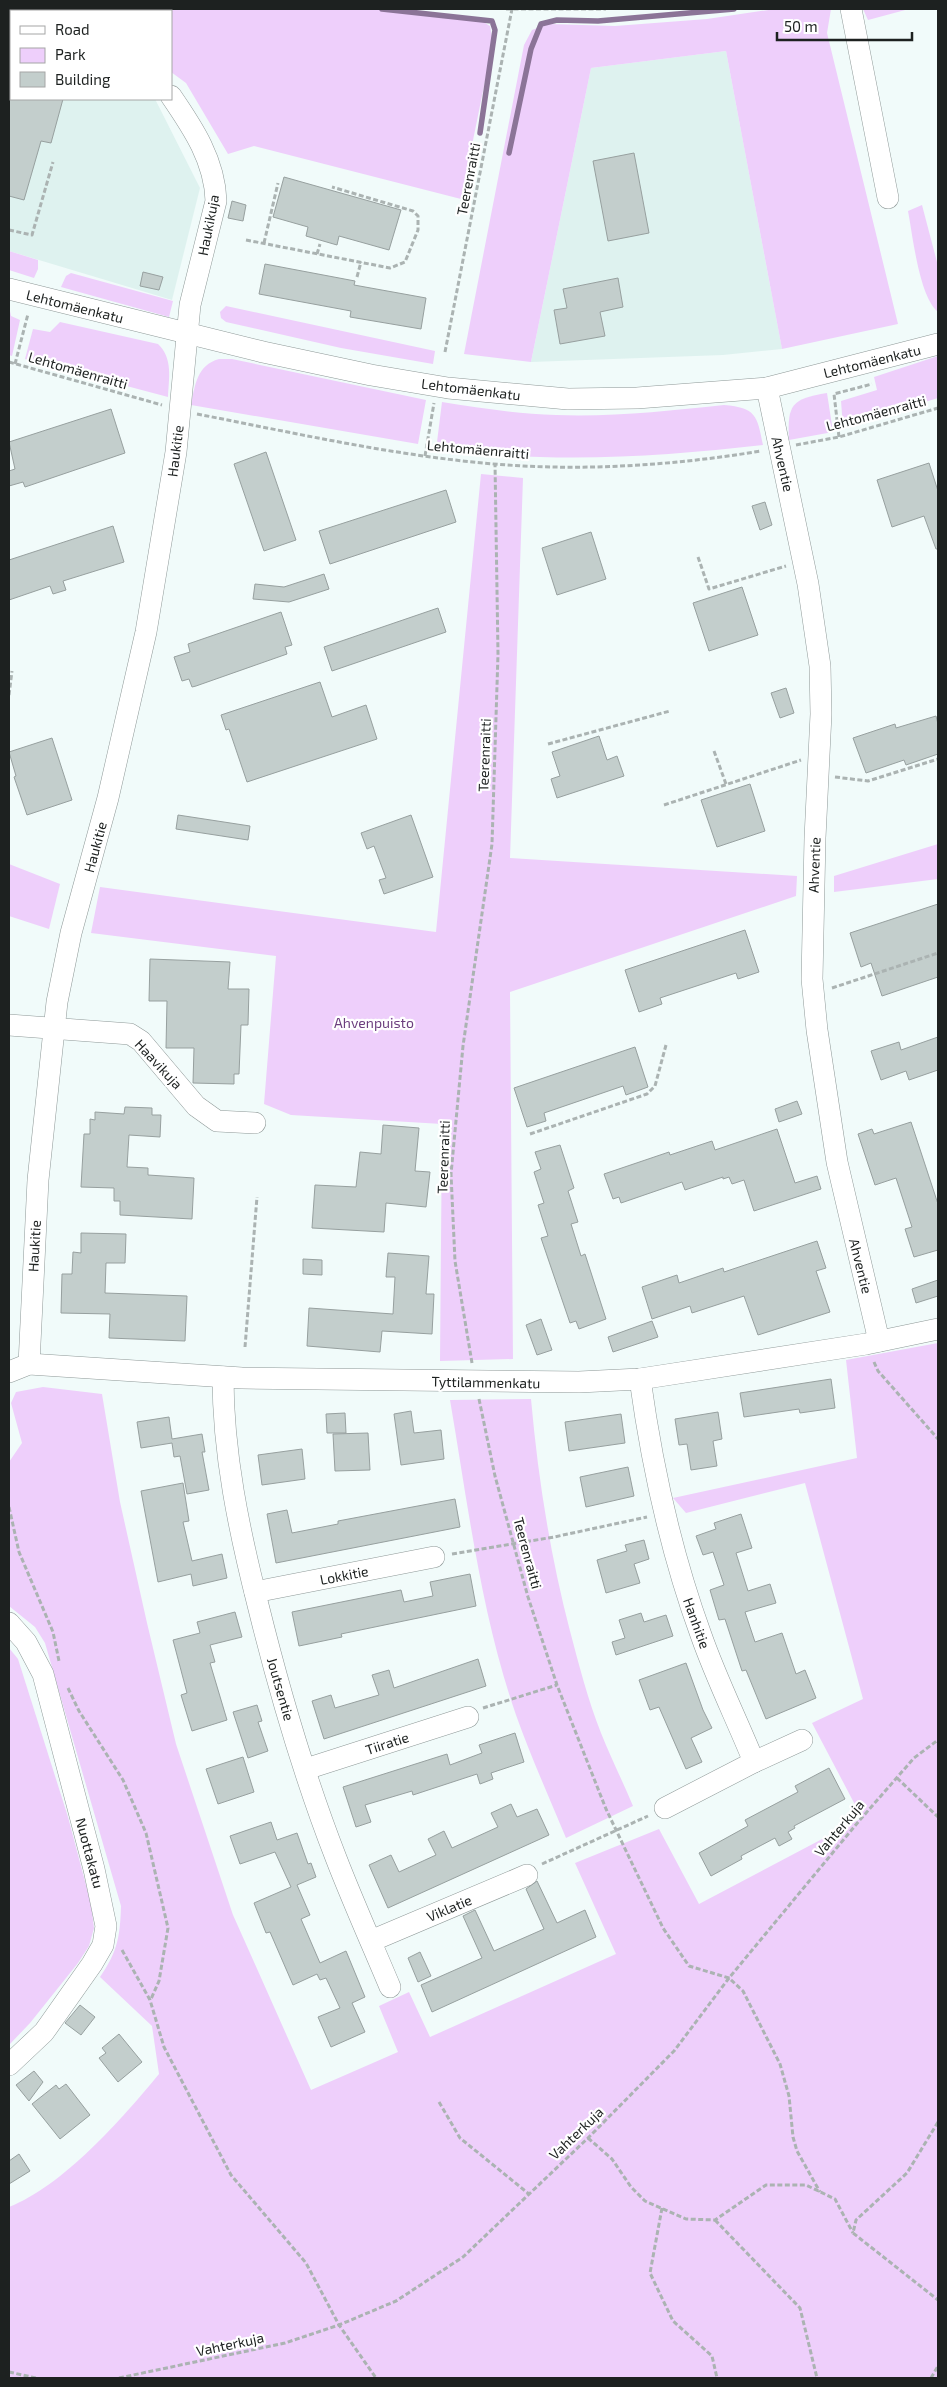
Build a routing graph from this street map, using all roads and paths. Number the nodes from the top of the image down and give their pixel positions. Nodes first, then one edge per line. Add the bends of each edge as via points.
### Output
1 (506, 9) edge
2 (512, 9) edge
3 (606, 9) edge
4 (850, 9) edge
5 (172, 97) edge
6 (53, 162) dead end
7 (278, 184) dead end
8 (332, 187) dead end
9 (888, 198) dead end
10 (9, 230) edge
11 (246, 240) dead end
12 (264, 243) junction
13 (320, 244) dead end
14 (317, 254) junction
15 (361, 262) junction
16 (358, 277) dead end
17 (9, 289) edge
18 (36, 315) dead end
19 (188, 334) junction
20 (938, 344) edge
21 (445, 352) dead end
22 (9, 362) edge
23 (15, 364) junction
24 (872, 384) dead end
25 (767, 388) junction
26 (434, 402) dead end
27 (170, 407) dead end
28 (938, 408) edge
29 (191, 412) dead end
30 (840, 437) junction
31 (790, 446) dead end
32 (766, 451) dead end
33 (426, 456) junction
34 (495, 463) junction
35 (698, 557) dead end
36 (793, 564) dead end
37 (12, 671) dead end
38 (9, 695) edge
39 (670, 711) dead end
40 (548, 744) dead end
41 (714, 752) dead end
42 (807, 758) dead end
43 (938, 759) edge
44 (818, 776) junction
45 (726, 784) junction
46 (664, 804) dead end
47 (938, 953) edge
48 (813, 995) junction
49 (9, 1025) edge
50 (53, 1029) junction
51 (666, 1045) dead end
52 (255, 1123) dead end
53 (530, 1134) dead end
54 (257, 1198) dead end
55 (938, 1329) edge
56 (872, 1342) junction
57 (244, 1347) dead end
58 (29, 1364) junction
59 (9, 1372) edge
60 (223, 1377) junction
61 (640, 1379) junction
62 (476, 1381) junction
63 (938, 1439) edge
64 (9, 1507) edge
65 (664, 1514) junction
66 (514, 1544) junction
67 (434, 1557) joint
68 (255, 1592) junction
69 (9, 1623) edge
70 (60, 1667) dead end
71 (66, 1684) dead end
72 (557, 1685) junction
73 (468, 1717) joint
74 (802, 1740) dead end
75 (938, 1740) edge
76 (754, 1762) junction
77 (306, 1769) junction
78 (897, 1778) junction
79 (665, 1808) joint
80 (938, 1817) edge
81 (616, 1830) junction
82 (527, 1875) joint
83 (106, 1926) junction
84 (371, 1941) junction
85 (729, 1978) junction
86 (390, 1987) dead end
87 (150, 2000) junction
88 (9, 2065) edge
89 (439, 2102) dead end
90 (938, 2122) edge
91 (588, 2138) junction
92 (820, 2192) junction
93 (530, 2194) junction
94 (662, 2208) junction
95 (714, 2220) junction
96 (854, 2233) junction
97 (938, 2300) edge
98 (340, 2325) junction
99 (938, 2366) edge
100 (9, 2372) edge
101 (36, 2378) edge
102 (119, 2378) edge
103 (376, 2378) edge
104 (717, 2378) edge
105 (817, 2378) edge
106 (931, 2378) edge

1 - 2 path
2 - 3 path
2 - 21 path, Teerenraitti
4 - 9 street
5 - 19 street, Haukikuja via 194,130 215,185 216,201 190,305
6 - 10 path via 32,236
7 - 12 path
8 - 15 path via 413,211 418,216 418,230 405,262 390,268
11 - 12 path
12 - 14 path
13 - 14 path
14 - 15 path
15 - 16 path
17 - 19 street, Lehtomäenkatu
18 - 23 path via 28,313
19 - 25 street, Lehtomäenkatu via 371,375 507,395 568,399 638,398
19 - 50 street, Haukitie via 174,462 146,632 108,798 72,933
20 - 25 street, Lehtomäenkatu
22 - 23 path, Lehtomäenraitti
23 - 27 path, Lehtomäenraitti
24 - 30 path via 834,394
25 - 44 street, Ahventie via 805,567 820,666
26 - 33 path
28 - 30 path, Lehtomäenraitti
29 - 33 path, Lehtomäenraitti
30 - 31 path, Lehtomäenraitti
32 - 34 path, Lehtomäenraitti via 663,464 523,466
33 - 34 path, Lehtomäenraitti
34 - 62 path, Teerenraitti via 498,654 492,844 463,1046 451,1174 455,1261
35 - 36 path via 709,589
37 - 38 path
39 - 40 path
41 - 45 path
42 - 45 path
43 - 44 path via 868,781
44 - 48 street, Ahventie
45 - 46 path
47 - 48 path
48 - 56 street, Ahventie via 837,1162
49 - 50 street, Haavikuja
50 - 52 street, Haavikuja via 130,1034 141,1041 196,1106 217,1121
50 - 58 street, Haukitie via 38,1180
51 - 53 path via 655,1086 647,1094
54 - 57 path
55 - 56 street, Tyttilammenkatu
56 - 61 street, Tyttilammenkatu
56 - 63 path via 878,1371
58 - 59 street
58 - 60 street, Tyttilammenkatu
60 - 62 street, Tyttilammenkatu
60 - 68 street, Joutsentie via 229,1466
61 - 62 street, Tyttilammenkatu
61 - 65 street, Hanhitie
62 - 66 path, Teerenraitti via 495,1476
64 - 70 path via 19,1552 53,1632
65 - 66 path
65 - 76 street, Hanhitie via 701,1637
66 - 67 path
66 - 72 path, Teerenraitti
67 - 68 street, Lokkitie
68 - 77 street, Joutsentie
69 - 83 street, Nuottakatu via 26,1642 43,1674 97,1878
71 - 87 path via 122,1780 146,1832 168,1928 159,1980
72 - 73 path via 475,1710
72 - 81 path, Teerenraitti
73 - 77 street, Tiiratie
74 - 76 street
75 - 78 path, Vahterkuja via 914,1758
76 - 79 street
77 - 84 street, Joutsentie via 336,1857
78 - 80 path
78 - 85 path, Vahterkuja
79 - 81 path
81 - 82 path via 541,1865
81 - 85 path, Teerenraitti via 663,1928 688,1966
82 - 84 street, Viklatie
83 - 87 path
83 - 88 street, Nuottakatu via 103,1945 92,1964 44,2032
84 - 86 street, Joutsentie
85 - 91 path, Vahterkuja via 674,2051
85 - 92 path via 743,1991 780,2064 789,2096 797,2151
87 - 98 path via 164,2047 232,2176 306,2263
89 - 93 path via 460,2138
90 - 96 path via 907,2173 856,2220
91 - 93 path, Vahterkuja
91 - 94 path via 612,2159 645,2201
92 - 95 path via 806,2184 766,2185
92 - 96 path via 834,2199
93 - 98 path, Vahterkuja via 463,2258 396,2301
94 - 95 path via 686,2219
94 - 104 path via 650,2273 673,2321 712,2356
95 - 105 path via 800,2308
96 - 97 path
98 - 102 path, Vahterkuja via 284,2343
98 - 103 path
99 - 106 path
100 - 101 path

